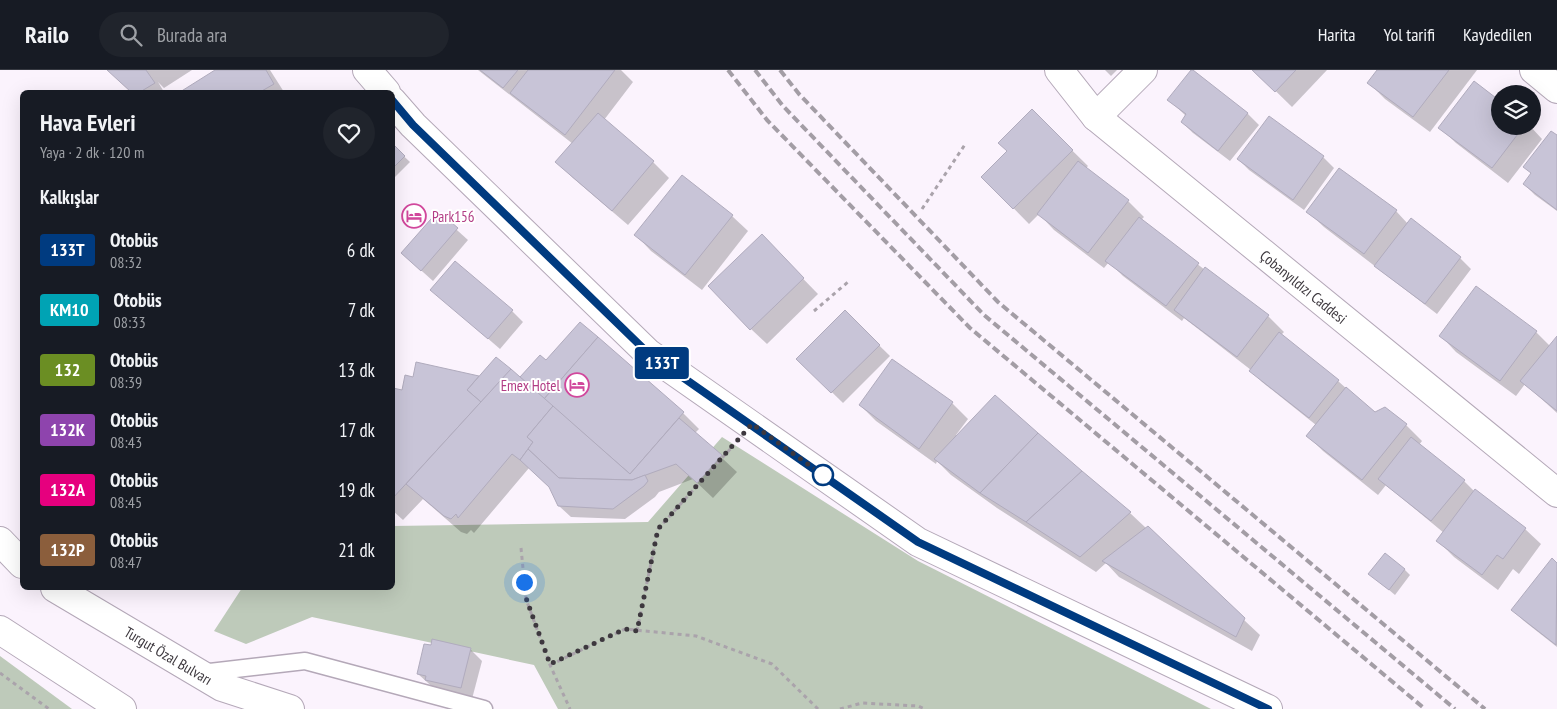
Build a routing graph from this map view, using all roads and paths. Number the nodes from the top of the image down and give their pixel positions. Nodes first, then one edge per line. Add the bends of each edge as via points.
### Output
1 (368, 70) edge
2 (1059, 70) edge
3 (1143, 70) edge
4 (1534, 70) edge
5 (1557, 89) edge
6 (384, 90) edge
7 (395, 104) edge
8 (1096, 117) junction
9 (966, 143) dead end
10 (922, 210) dead end
11 (848, 282) dead end
12 (814, 311) dead end
13 (752, 424) junction
14 (1557, 494) edge
15 (0, 541) edge
16 (521, 548) dead end
17 (20, 562) edge
18 (58, 590) edge
19 (0, 630) edge
20 (637, 631) junction
21 (550, 664) junction
22 (0, 673) edge
23 (198, 673) junction
24 (49, 709) edge
25 (122, 709) edge
26 (290, 709) edge
27 (484, 709) edge
28 (570, 709) edge
29 (818, 709) edge
30 (840, 709) edge
31 (925, 709) edge
32 (1268, 709) edge

1 - 6 main road
2 - 8 main road, Çobanyıldızı Caddesi
3 - 8 main road
4 - 5 main road
7 - 13 main road via 413,125 648,353
8 - 14 main road, Çobanyıldızı Caddesi
9 - 10 path
11 - 12 path
13 - 20 path via 658,529
13 - 32 main road via 918,542
15 - 17 main road
16 - 21 path via 526,598
18 - 23 main road, Turgut Özal Bulvarı
19 - 25 main road
20 - 21 path via 625,629
20 - 29 path via 696,636 772,664
21 - 28 path
22 - 24 path
23 - 26 main road, Turgut Özal Bulvarı via 222,687
23 - 27 lane via 305,661
30 - 31 path via 862,703

